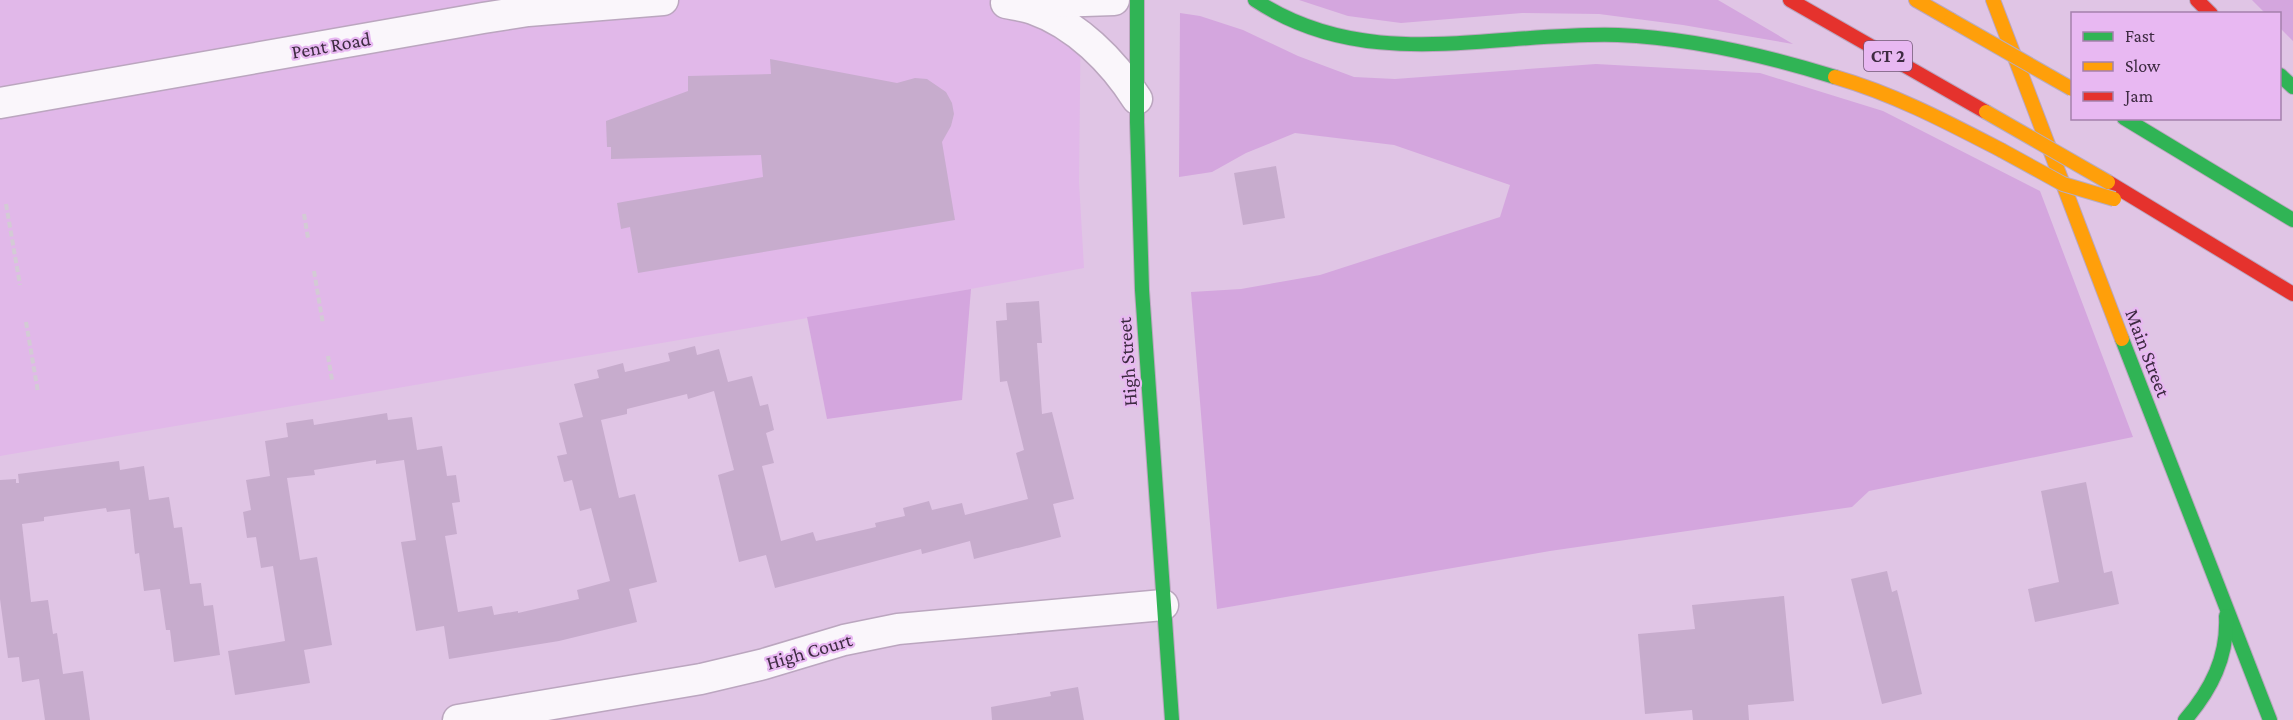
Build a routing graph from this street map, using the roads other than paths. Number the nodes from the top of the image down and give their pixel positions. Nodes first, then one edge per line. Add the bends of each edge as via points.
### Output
1 (663, 0) edge
2 (1114, 0) edge
3 (1137, 0) edge
4 (1790, 0) edge
5 (1916, 0) edge
6 (1993, 0) edge
7 (2197, 0) edge
8 (996, 1) edge
9 (1249, 1) edge
10 (2209, 12) edge
11 (2281, 76) edge
12 (2293, 87) edge
13 (2071, 88) edge
14 (1137, 99) junction
15 (0, 103) edge
16 (2127, 120) edge
17 (2155, 209) junction
18 (2293, 220) edge
19 (2293, 294) edge
20 (2223, 603) junction
21 (1163, 605) junction
22 (1167, 656) junction
23 (1186, 707) dead end
24 (458, 720) edge
25 (1172, 720) edge
26 (2185, 720) edge
27 (2270, 720) edge

1 - 15 street, Pent Road via 528,11
2 - 8 street
3 - 14 main road, High Street
4 - 17 main road, CT 2, bridge
5 - 13 main road, bridge
6 - 20 main road, Main Street
7 - 10 main road
8 - 14 street via 1033,9 1083,38 1126,82
9 - 17 main road, bridge via 1319,33 1377,44 1614,35 1702,43 1784,61 1860,84 1927,111 2063,184
11 - 12 main road
14 - 21 main road, High Street via 1142,290
16 - 18 main road
17 - 19 main road, CT 2
20 - 26 main road via 2227,623 2223,653 2204,695
20 - 27 main road, Main Street
21 - 22 main road, High Street
21 - 24 street, High Court via 898,629 701,679
22 - 23 main road
22 - 25 main road, High Street

